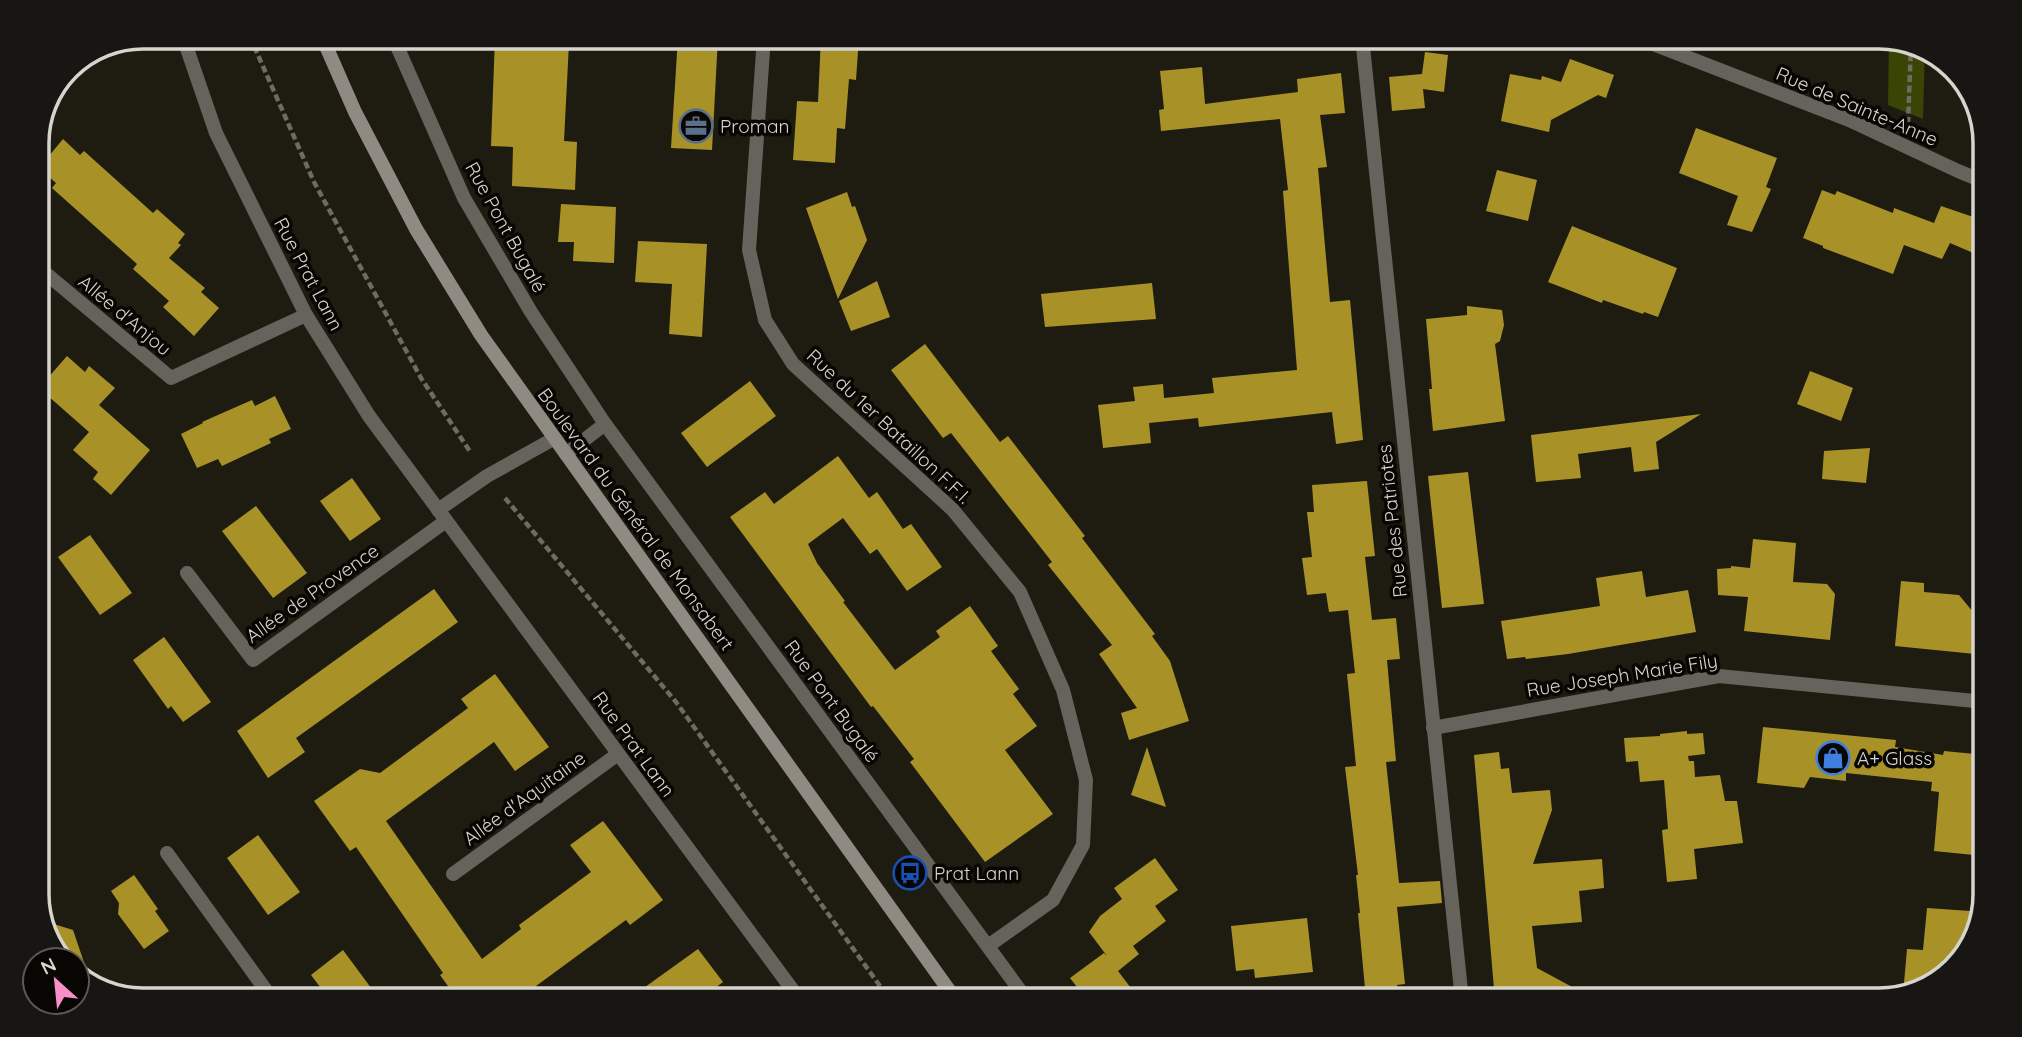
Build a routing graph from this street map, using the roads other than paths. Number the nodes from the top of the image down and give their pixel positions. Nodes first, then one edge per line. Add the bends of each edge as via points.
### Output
1 (187, 49) edge
2 (327, 49) edge
3 (398, 49) edge
4 (763, 49) edge
5 (1363, 49) edge
6 (1666, 49) edge
7 (1973, 177) edge
8 (49, 276) edge
9 (306, 315) junction
10 (605, 424) junction
11 (555, 438) junction
12 (566, 454) junction
13 (442, 515) junction
14 (187, 573) dead end
15 (1973, 701) edge
16 (1433, 728) junction
17 (618, 754) junction
18 (167, 853) dead end
19 (453, 874) dead end
20 (988, 946) junction
21 (264, 988) edge
22 (791, 988) edge
23 (947, 988) edge
24 (1018, 988) edge
25 (1461, 988) edge

1 - 9 street, Rue Prat Lann via 216,133
2 - 11 main road, Boulevard du Général de Monsabert via 416,229 481,335
3 - 10 street, Rue Pont Bugalé via 464,198
4 - 20 street, Rue du 1er Bataillon F.F.I. via 749,250 765,320 793,364 953,510 1020,592 1063,690 1080,754 1086,780 1083,845 1053,900
5 - 16 street, Rue des Patriotes
6 - 7 street, Rue de Sainte-Anne via 1849,120
8 - 9 street, Allée d'Anjou via 171,378
9 - 13 street, Rue Prat Lann via 369,416
10 - 12 street
10 - 20 street, Rue Pont Bugalé
11 - 12 main road, Boulevard du Général de Monsabert
11 - 13 street via 487,475
12 - 23 main road, Boulevard du Général de Monsabert
13 - 14 street, Allée de Provence via 253,660
13 - 17 street, Rue Prat Lann
15 - 16 street, Rue Joseph Marie Fily via 1719,676
16 - 25 street, Rue des Patriotes
17 - 19 street, Allée d'Aquitaine
17 - 22 street, Rue Prat Lann
18 - 21 street
20 - 24 street, Rue Pont Bugalé

